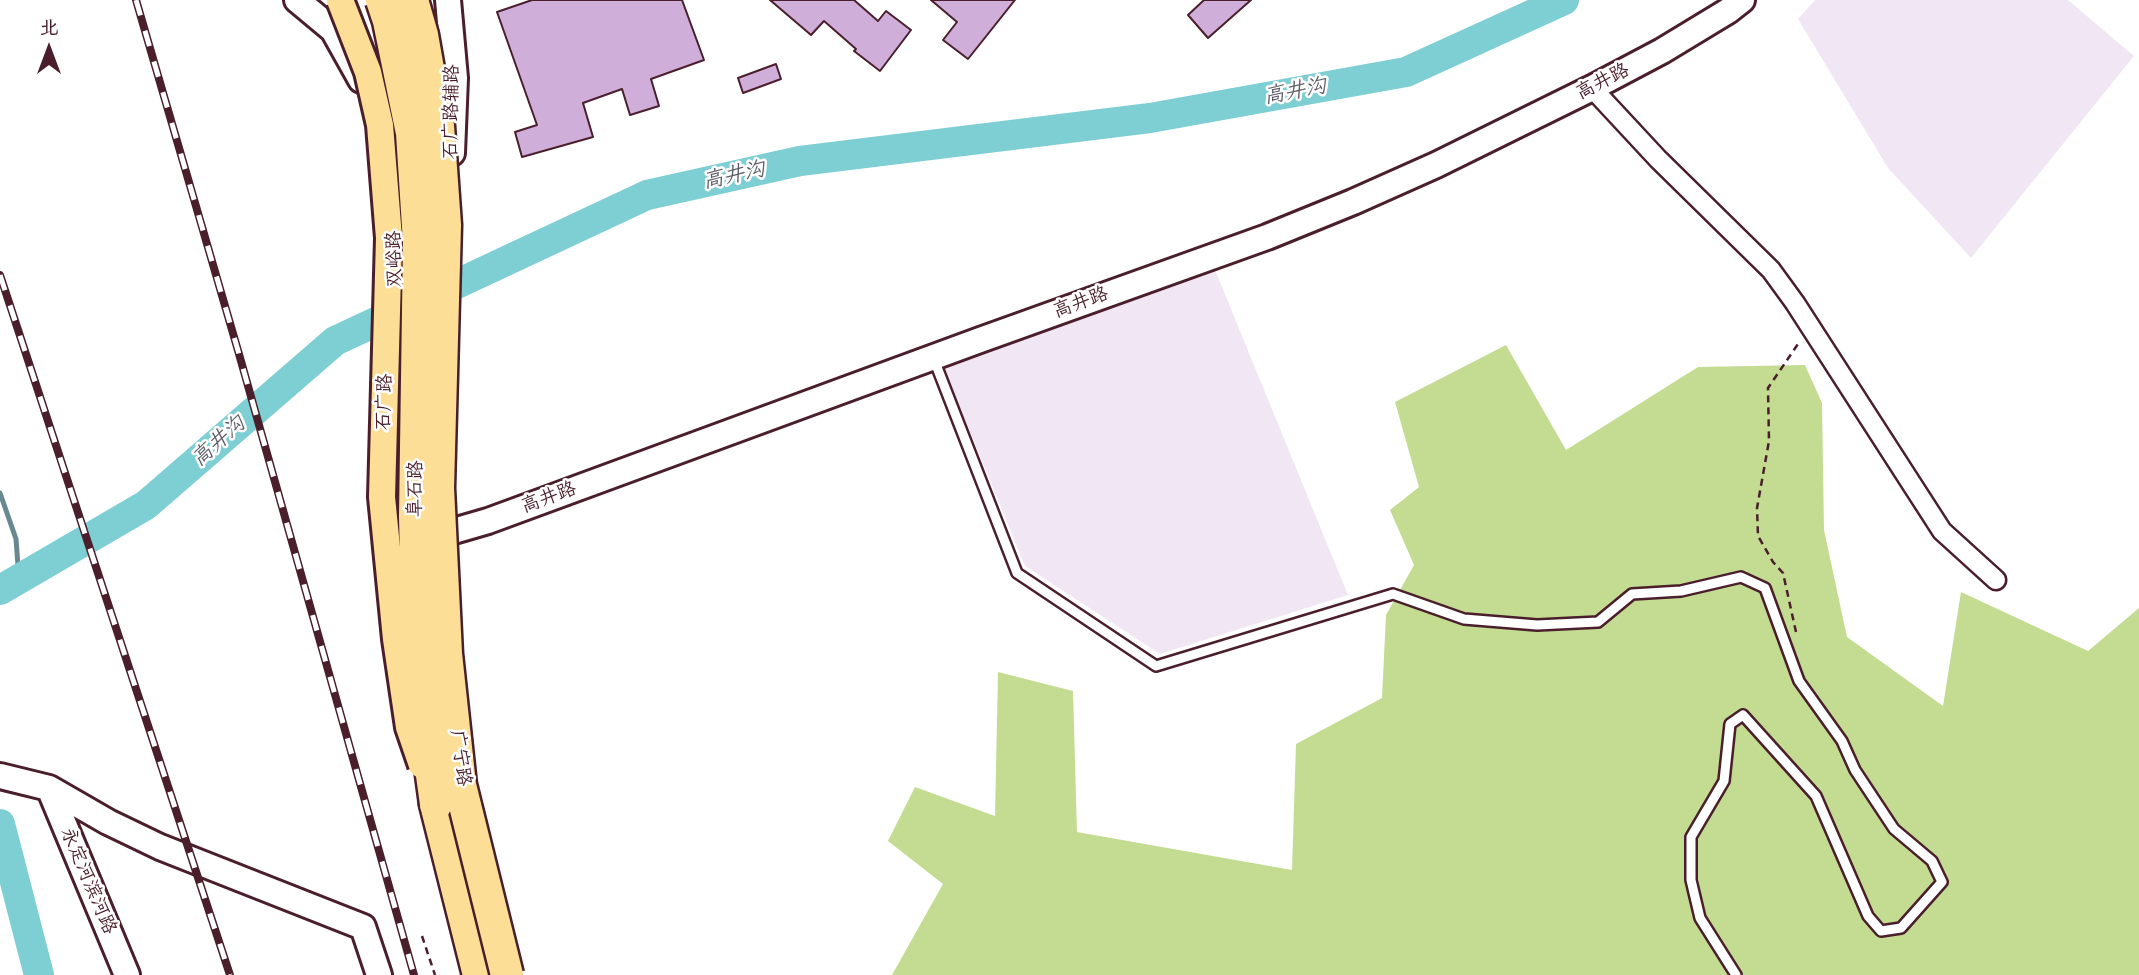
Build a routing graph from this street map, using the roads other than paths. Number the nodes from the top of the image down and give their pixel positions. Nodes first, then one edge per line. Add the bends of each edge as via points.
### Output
1 (297, 0) edge
2 (340, 0) edge
3 (348, 0) edge
4 (382, 0) edge
5 (412, 0) edge
6 (439, 0) edge
7 (449, 0) edge
8 (1742, 0) edge
9 (395, 52) junction
10 (1592, 88) junction
11 (449, 223) junction
12 (933, 357) junction
13 (444, 535) junction
14 (395, 547) junction
15 (1996, 580) dead end
16 (0, 776) edge
17 (49, 788) junction
18 (436, 804) junction
19 (127, 975) edge
20 (379, 975) edge
21 (470, 975) edge
22 (479, 975) edge
23 (510, 975) edge
24 (1736, 975) edge

1 - 14 street, 双峪路 via 333,30 358,72 375,111 388,167 396,278
2 - 18 main road, 石广路, bridge via 368,72 380,125 389,238 382,497 409,727
3 - 9 street
4 - 18 highway, 阜石路, bridge via 412,133 419,242 415,516 419,680
5 - 23 highway, 阜石路, bridge via 438,125 444,225 438,488 447,667 460,785
6 - 9 street, 石广路辅路 via 441,37 428,49
7 - 11 street, 石广路辅路 via 455,78
8 - 10 street, 高井路 via 1662,51
9 - 11 street via 438,143
10 - 12 street, 高井路 via 1353,202
10 - 15 street via 1771,270 1942,531
11 - 13 street, bridge
12 - 13 street, 高井路
12 - 24 lane via 1017,573 1156,667 1393,594 1464,619 1537,625 1598,621 1632,594 1681,591 1741,577 1765,588 1799,681 1842,741 1855,770 1894,829 1932,861 1942,882 1901,928 1881,931 1868,916 1816,796 1744,715 1730,724 1724,781 1691,837 1691,880 1700,918
13 - 14 street, 高井路
13 - 23 street, 广宁路 via 445,651 466,798
14 - 21 street, 广宁路 via 430,819
16 - 17 street
17 - 19 street, 永定河滨河路
17 - 20 street via 160,847 363,927
18 - 22 highway, 阜石路

